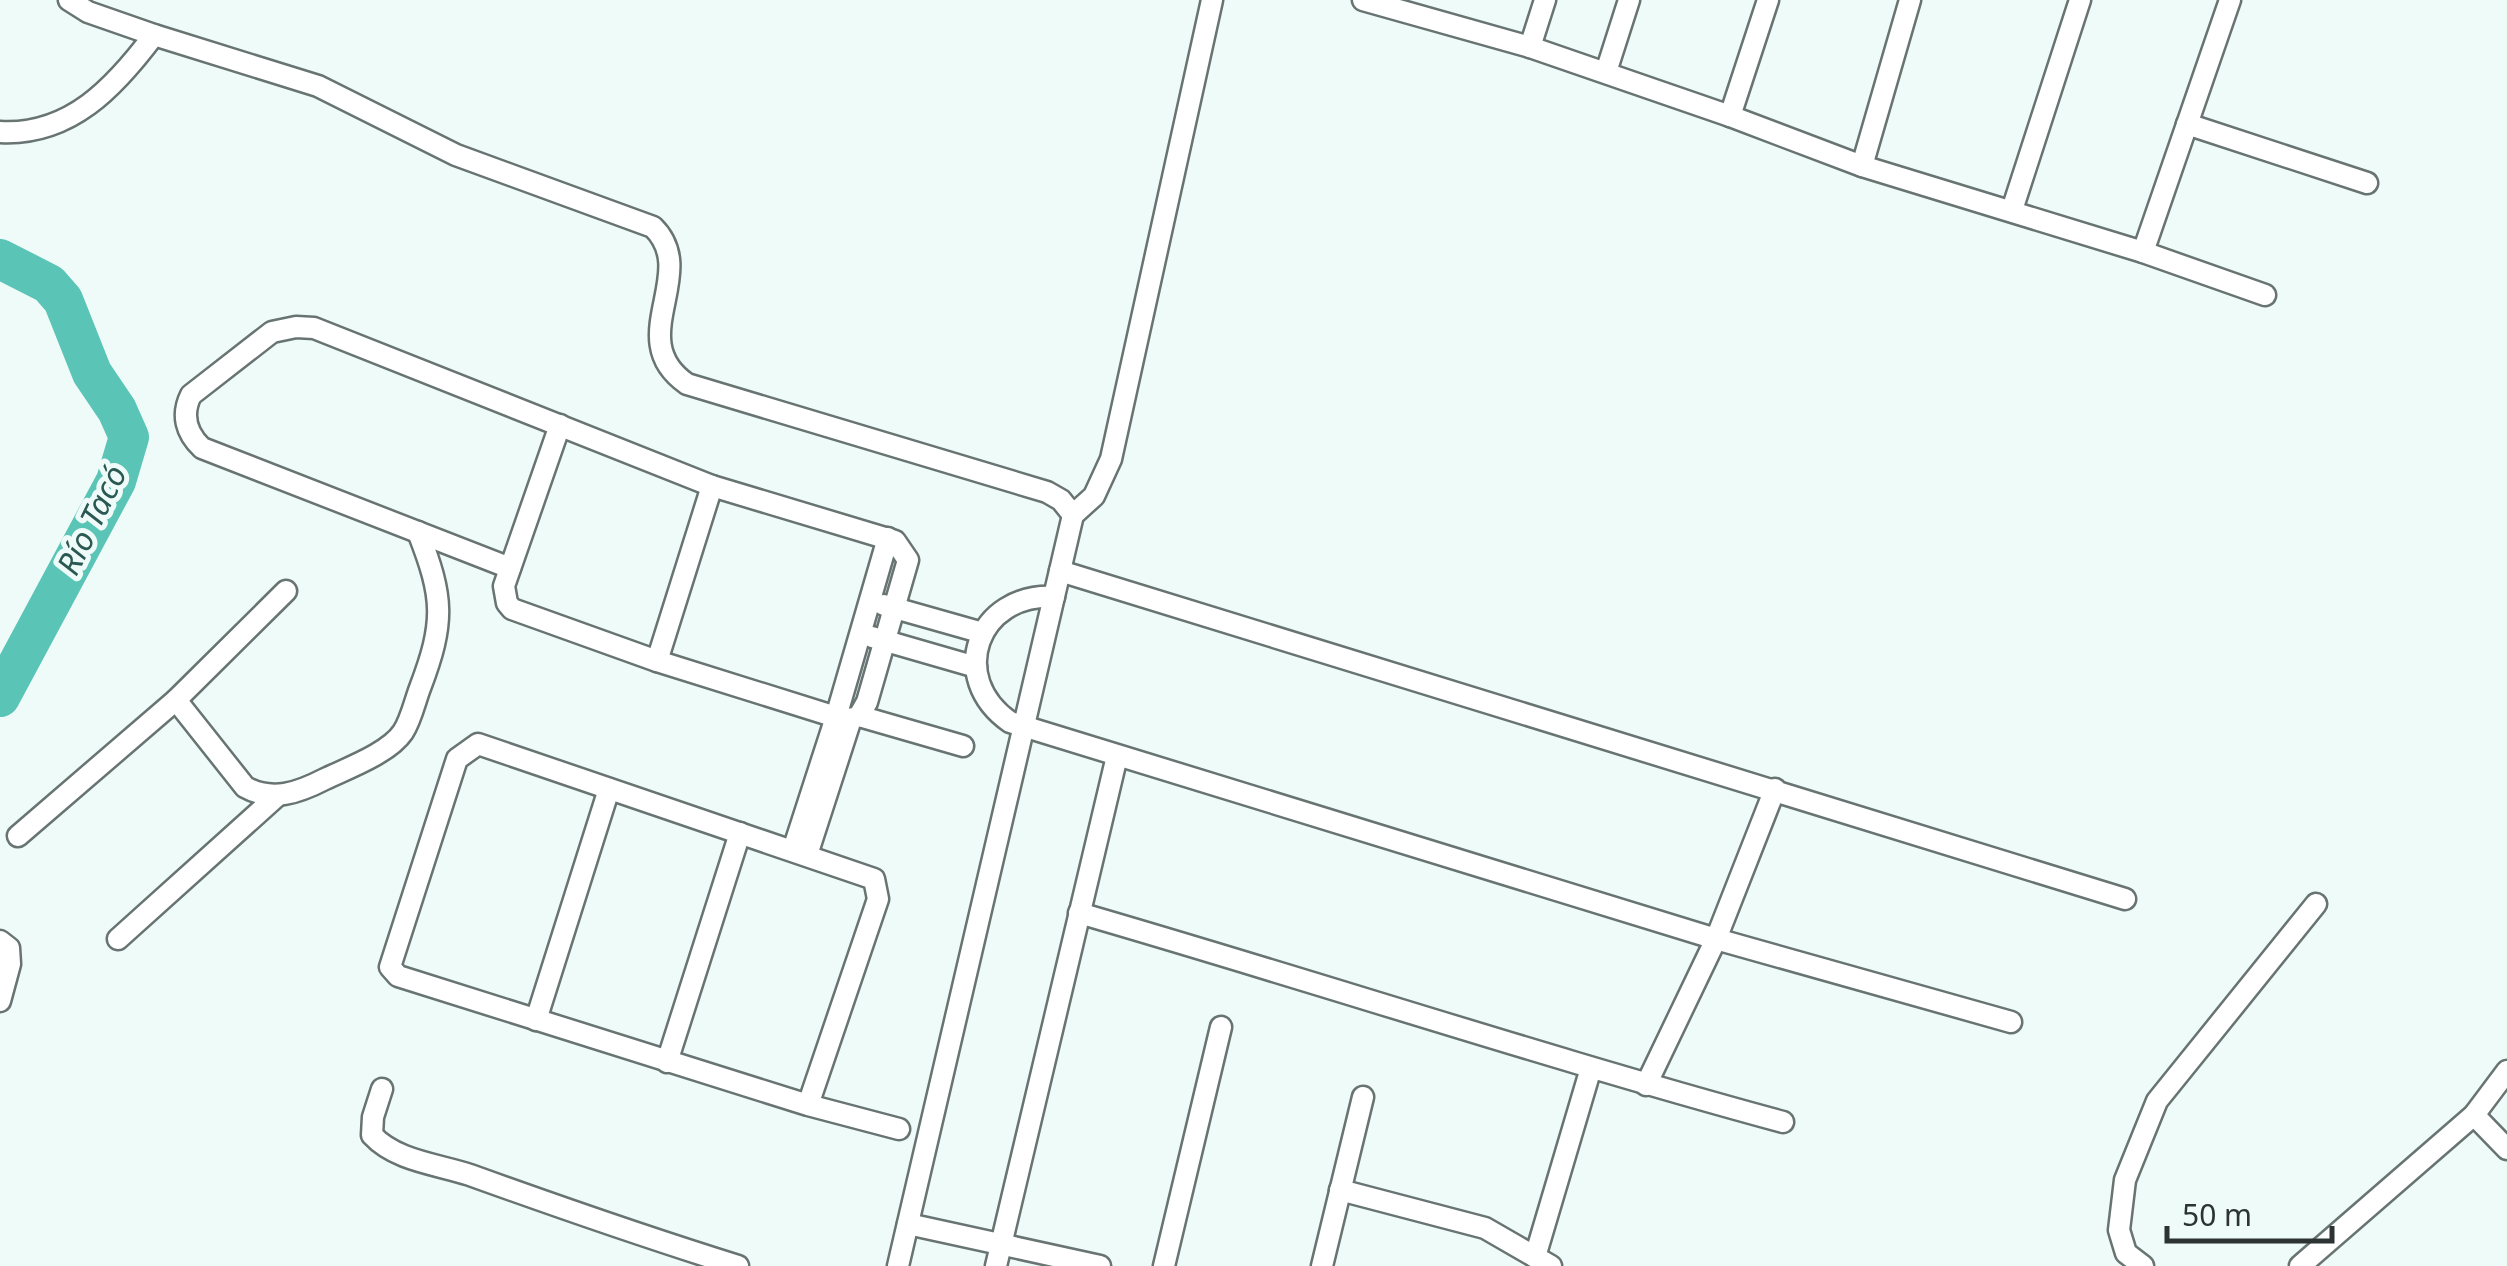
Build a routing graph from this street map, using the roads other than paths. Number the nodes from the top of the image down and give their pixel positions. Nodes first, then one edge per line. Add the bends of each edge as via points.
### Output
1 (69, 0) edge
2 (1212, 0) edge
3 (1363, 0) edge
4 (1546, 0) edge
5 (1629, 0) edge
6 (1768, 0) edge
7 (1910, 0) edge
8 (2080, 0) edge
9 (2230, 0) edge
10 (154, 35) junction
11 (1530, 47) junction
12 (1606, 72) junction
13 (1730, 116) junction
14 (2187, 124) junction
15 (0, 132) edge
16 (1862, 166) junction
17 (2367, 183) dead end
18 (2012, 210) junction
19 (2143, 252) junction
20 (2264, 295) dead end
21 (560, 425) junction
22 (712, 486) junction
23 (1073, 515) junction
24 (418, 532) junction
25 (888, 538) junction
26 (510, 568) junction
27 (1060, 571) junction
28 (286, 591) dead end
29 (1054, 598) junction
30 (870, 601) junction
31 (894, 608) junction
32 (860, 634) junction
33 (983, 634) junction
34 (884, 640) junction
35 (657, 661) junction
36 (976, 666) junction
37 (176, 700) junction
38 (849, 718) junction
39 (1022, 728) junction
40 (963, 746) dead end
41 (1116, 756) junction
42 (610, 789) junction
43 (1775, 789) junction
44 (277, 796) junction
45 (740, 832) junction
46 (18, 836) dead end
47 (800, 853) junction
48 (2125, 899) dead end
49 (2316, 904) dead end
50 (1079, 914) junction
51 (118, 939) dead end
52 (1716, 939) junction
53 (0, 941) edge
54 (0, 1000) edge
55 (536, 1020) junction
56 (2011, 1022) dead end
57 (1221, 1026) dead end
58 (667, 1062) junction
59 (1591, 1068) junction
60 (2507, 1071) edge
61 (1646, 1085) junction
62 (382, 1090) dead end
63 (1364, 1096) dead end
64 (808, 1105) junction
65 (2474, 1115) junction
66 (1783, 1122) dead end
67 (900, 1129) dead end
68 (2507, 1149) edge
69 (1340, 1190) junction
70 (908, 1224) junction
71 (1001, 1244) junction
72 (1543, 1261) edge
73 (738, 1266) edge
74 (898, 1266) edge
75 (996, 1266) edge
76 (1100, 1266) edge
77 (1164, 1266) edge
78 (1322, 1266) edge
79 (2143, 1266) edge
80 (2300, 1266) edge

1 - 10 street
2 - 23 street via 1111,460 1094,496
3 - 11 street
4 - 11 street
5 - 12 street
6 - 13 street
7 - 16 street
8 - 18 street
9 - 14 street
10 - 15 street via 120,80 57,125
10 - 23 street via 318,86 456,154 653,227 670,262 660,349 669,369 687,384 1047,492
11 - 12 street
12 - 13 street
13 - 16 street
14 - 17 street
14 - 19 street
16 - 18 street
18 - 19 street
19 - 20 street
21 - 22 street
21 - 24 street via 306,326 272,332 191,395 186,422 202,448
21 - 26 street
22 - 25 street
22 - 35 street
23 - 27 street
24 - 26 street
24 - 44 street via 440,612 434,651 403,733 368,759
25 - 30 street
25 - 31 street via 908,560
26 - 35 street via 504,595 518,613
27 - 29 street
27 - 43 street
28 - 37 street
29 - 33 street via 1007,607
29 - 39 street
30 - 31 street
30 - 32 street
31 - 33 street
31 - 34 street
32 - 34 street
32 - 38 street
33 - 36 street
34 - 36 street
34 - 38 street via 866,702
35 - 38 street
36 - 39 street via 990,704
37 - 44 street via 245,786 260,796
37 - 46 street
38 - 40 street
38 - 47 street
39 - 41 street
39 - 70 street
41 - 50 street
41 - 52 street
42 - 45 street
42 - 55 street
42 - 55 street via 478,744 457,759 402,929 390,967 398,976
43 - 48 street
43 - 52 street
44 - 51 street
45 - 47 street
45 - 58 street
47 - 64 street via 874,879 878,899
49 - 79 street via 2157,1101 2124,1180 2118,1230 2126,1254
50 - 59 street
50 - 71 street
52 - 56 street
52 - 61 street
53 - 54 street via 10,964
55 - 58 street
57 - 77 street
58 - 64 street
59 - 61 street
59 - 72 street
60 - 65 street
61 - 66 street
62 - 73 street via 372,1135 388,1150
63 - 69 street
64 - 67 street
65 - 68 street
65 - 80 street
69 - 72 street via 1484,1228
69 - 78 street
70 - 71 street
70 - 74 street
71 - 75 street
71 - 76 street

